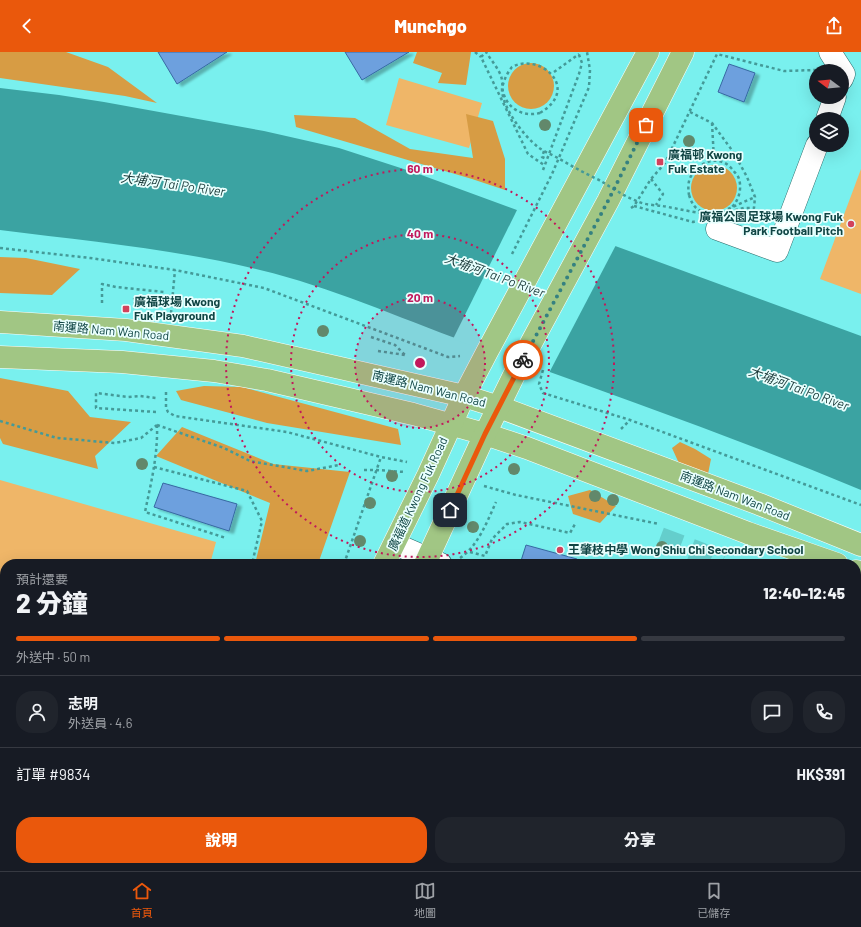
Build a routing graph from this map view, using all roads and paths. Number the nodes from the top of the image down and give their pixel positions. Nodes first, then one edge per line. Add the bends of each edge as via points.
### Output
1 (475, 52) edge
2 (487, 52) edge
3 (588, 52) edge
4 (648, 52) edge
5 (683, 52) edge
6 (578, 53) edge
7 (718, 53) edge
8 (481, 57) junction
9 (526, 60) dead end
10 (582, 63) junction
11 (836, 63) edge
12 (550, 68) dead end
13 (554, 72) junction
14 (690, 112) junction
15 (712, 123) junction
16 (544, 151) junction
17 (814, 152) edge
18 (547, 159) junction
19 (714, 160) junction
20 (544, 165) junction
21 (543, 170) dead end
22 (552, 174) dead end
23 (652, 178) junction
24 (689, 195) dead end
25 (656, 205) junction
26 (708, 222) junction
27 (0, 248) edge
28 (175, 270) junction
29 (164, 292) dead end
30 (163, 301) dead end
31 (102, 303) dead end
32 (135, 305) dead end
33 (171, 312) dead end
34 (0, 322) edge
35 (371, 337) dead end
36 (378, 351) dead end
37 (461, 355) dead end
38 (0, 357) edge
39 (543, 372) dead end
40 (554, 391) dead end
41 (166, 392) dead end
42 (464, 396) junction
43 (553, 396) junction
44 (156, 398) dead end
45 (499, 407) junction
46 (156, 412) dead end
47 (630, 420) junction
48 (0, 421) edge
49 (451, 424) junction
50 (157, 425) junction
51 (618, 429) dead end
52 (485, 434) junction
53 (381, 457) junction
54 (407, 462) dead end
55 (339, 465) dead end
56 (154, 467) junction
57 (364, 470) dead end
58 (377, 470) junction
59 (405, 472) dead end
60 (481, 486) dead end
61 (496, 502) dead end
62 (861, 505) edge
63 (575, 524) dead end
64 (664, 525) dead end
65 (226, 538) dead end
66 (395, 544) junction
67 (861, 545) edge
68 (470, 552) junction
69 (253, 559) edge
70 (346, 559) edge
71 (387, 559) edge
72 (431, 559) edge
73 (439, 559) edge
74 (448, 559) edge
75 (823, 559) edge

1 - 8 path
2 - 8 path
2 - 13 path, bridge via 502,77 503,92 507,101 521,113 540,113 553,103 558,87
3 - 10 path
3 - 22 path via 589,87
4 - 42 main road, 廣福道 Kwong Fuk Road
5 - 45 main road
6 - 10 path
6 - 13 path
7 - 11 path via 784,71 815,71
7 - 14 path
8 - 20 path via 528,154
9 - 16 path, bridge via 509,70 502,90 512,118 538,148
10 - 18 path
12 - 13 path
14 - 15 path
14 - 23 path via 665,163
15 - 19 path
15 - 26 path via 747,177 754,197 754,208 744,208
16 - 18 path via 542,157
16 - 25 path, bridge via 639,202
17 - 26 lane via 777,252
18 - 20 path
19 - 24 path, bridge via 701,164 690,177
19 - 25 path, bridge via 729,166 739,178 740,190 737,201 730,209 717,214
20 - 21 path
23 - 25 path via 663,194
23 - 26 path via 634,206 693,222
27 - 28 path
28 - 33 path
28 - 37 path via 264,288 448,357
29 - 31 path via 102,284
30 - 32 path via 144,303 134,299
34 - 42 main road, 南運路 Nam Wan Road via 126,330 243,346
35 - 36 path via 395,345 405,355
38 - 49 main road via 122,362 214,371 267,380
39 - 43 path via 539,384 544,393
40 - 43 path
41 - 53 path via 166,408 175,416 287,432
42 - 45 main road, 南運路 Nam Wan Road
42 - 49 main road, 廣福道 Kwong Fuk Road
43 - 47 path
44 - 46 path via 96,393 96,408
45 - 52 main road
45 - 67 main road, 南運路 Nam Wan Road via 760,504
47 - 51 path via 622,429
47 - 62 path
48 - 50 path via 57,438 115,443 142,438
49 - 52 main road
49 - 66 main road, 廣福道 Kwong Fuk Road
50 - 55 path via 224,448 250,461 307,472
50 - 56 path via 158,444
52 - 73 main road
52 - 75 main road
53 - 54 path
53 - 58 path
56 - 65 path via 145,512
56 - 69 path via 247,491 262,521
57 - 58 path
58 - 59 path
58 - 70 path
60 - 64 path
61 - 68 path
63 - 68 path via 570,532 520,522 507,524 492,539 485,556
66 - 71 main road, 廣福道 Kwong Fuk Road
66 - 72 lane
68 - 74 path

